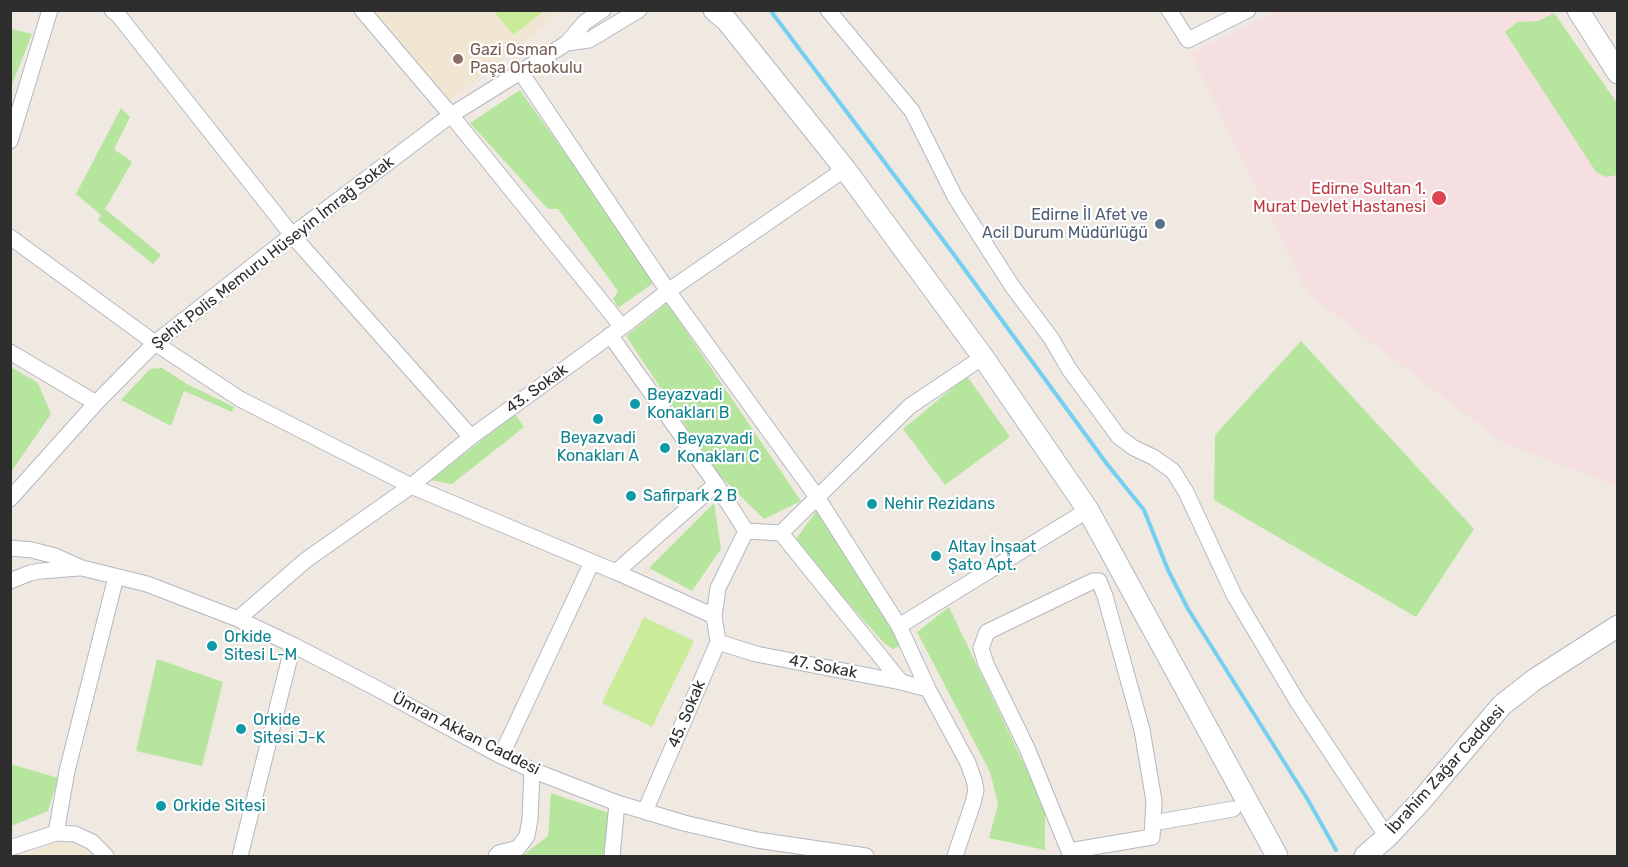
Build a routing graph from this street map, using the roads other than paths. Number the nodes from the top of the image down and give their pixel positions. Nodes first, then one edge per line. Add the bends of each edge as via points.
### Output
1 (50, 10) edge
2 (112, 10) edge
3 (362, 10) edge
4 (603, 10) edge
5 (639, 10) edge
6 (828, 10) edge
7 (1169, 10) edge
8 (1248, 10) edge
9 (1578, 10) edge
10 (721, 14) edge
11 (567, 43) junction
12 (520, 71) junction
13 (1617, 73) edge
14 (451, 115) junction
15 (10, 141) edge
16 (844, 169) junction
17 (292, 236) junction
18 (10, 237) edge
19 (668, 291) junction
20 (616, 331) junction
21 (155, 343) junction
22 (10, 352) edge
23 (983, 357) junction
24 (96, 403) junction
25 (471, 437) junction
26 (716, 484) junction
27 (411, 486) junction
28 (817, 497) junction
29 (10, 499) edge
30 (1088, 510) junction
31 (746, 531) junction
32 (781, 533) junction
33 (10, 548) edge
34 (592, 562) junction
35 (82, 568) junction
36 (616, 572) junction
37 (116, 577) junction
38 (10, 581) edge
39 (714, 616) junction
40 (238, 619) junction
41 (899, 626) junction
42 (1617, 626) edge
43 (718, 642) junction
44 (293, 645) junction
45 (901, 682) junction
46 (928, 689) junction
47 (501, 756) junction
48 (532, 770) junction
49 (617, 802) junction
50 (1233, 809) dead end
51 (645, 811) junction
52 (1153, 823) junction
53 (56, 833) junction
54 (1387, 837) junction
55 (10, 848) edge
56 (828, 853) edge
57 (1069, 854) edge
58 (106, 856) edge
59 (240, 856) edge
60 (496, 856) edge
61 (612, 856) edge
62 (866, 856) edge
63 (956, 856) edge
64 (1277, 856) edge
65 (1365, 856) edge

1 - 15 street
2 - 17 street
3 - 14 street
4 - 11 street via 585,22
5 - 11 street via 589,40
6 - 54 street via 912,111 956,197 1012,286 1119,438 1173,471 1234,595 1296,701
7 - 8 street via 1188,40
9 - 13 main road
10 - 16 main road
11 - 12 street, Şehit Polis Memuru Hüseyin İmrağ Sokak
12 - 14 street, Şehit Polis Memuru Hüseyin İmrağ Sokak
12 - 19 street
14 - 17 street, Şehit Polis Memuru Hüseyin İmrağ Sokak
14 - 20 street
16 - 19 street, 43. Sokak
16 - 23 main road
17 - 21 street, Şehit Polis Memuru Hüseyin İmrağ Sokak
17 - 25 street
18 - 21 street
19 - 20 street, 43. Sokak
19 - 28 street
20 - 25 street, 43. Sokak
20 - 26 street
21 - 24 street, Şehit Polis Memuru Hüseyin İmrağ Sokak
21 - 27 street via 240,399
22 - 24 street
23 - 28 street via 910,406
23 - 30 main road
24 - 29 street, Şehit Polis Memuru Hüseyin İmrağ Sokak
25 - 27 street, 43. Sokak
26 - 31 street
26 - 36 street
27 - 34 street
27 - 40 street, 43. Sokak via 306,560
28 - 32 street
28 - 41 street
30 - 41 street
30 - 64 main road
31 - 32 street
31 - 39 street via 718,588
32 - 45 street
33 - 35 street via 55,556
34 - 36 street
34 - 47 street
35 - 37 street, Ümran Akkan Caddesi
35 - 38 street via 41,571
36 - 39 street
37 - 40 street, Ümran Akkan Caddesi via 147,584
37 - 53 street via 67,771
39 - 43 street
40 - 44 street, Ümran Akkan Caddesi
41 - 46 street
42 - 54 main road, İbrahim Zağar Caddesi via 1502,705
43 - 45 street, 47. Sokak via 756,654
43 - 51 street, 45. Sokak
44 - 47 street, Ümran Akkan Caddesi
44 - 59 street
45 - 46 street, 47. Sokak
46 - 63 street via 968,763 976,790
47 - 48 street, Ümran Akkan Caddesi
48 - 49 street, Ümran Akkan Caddesi
48 - 60 street via 527,836 518,848
49 - 51 street, Ümran Akkan Caddesi
49 - 61 street
50 - 52 street
51 - 56 street, Ümran Akkan Caddesi via 757,840
52 - 57 street via 1152,837
52 - 57 street via 1155,801 1142,730 1105,596 1099,581 1094,581 987,633 981,648 1027,748
53 - 55 street
53 - 58 street via 75,834 92,842
54 - 65 main road, İbrahim Zağar Caddesi
56 - 62 street, Ümran Akkan Caddesi

